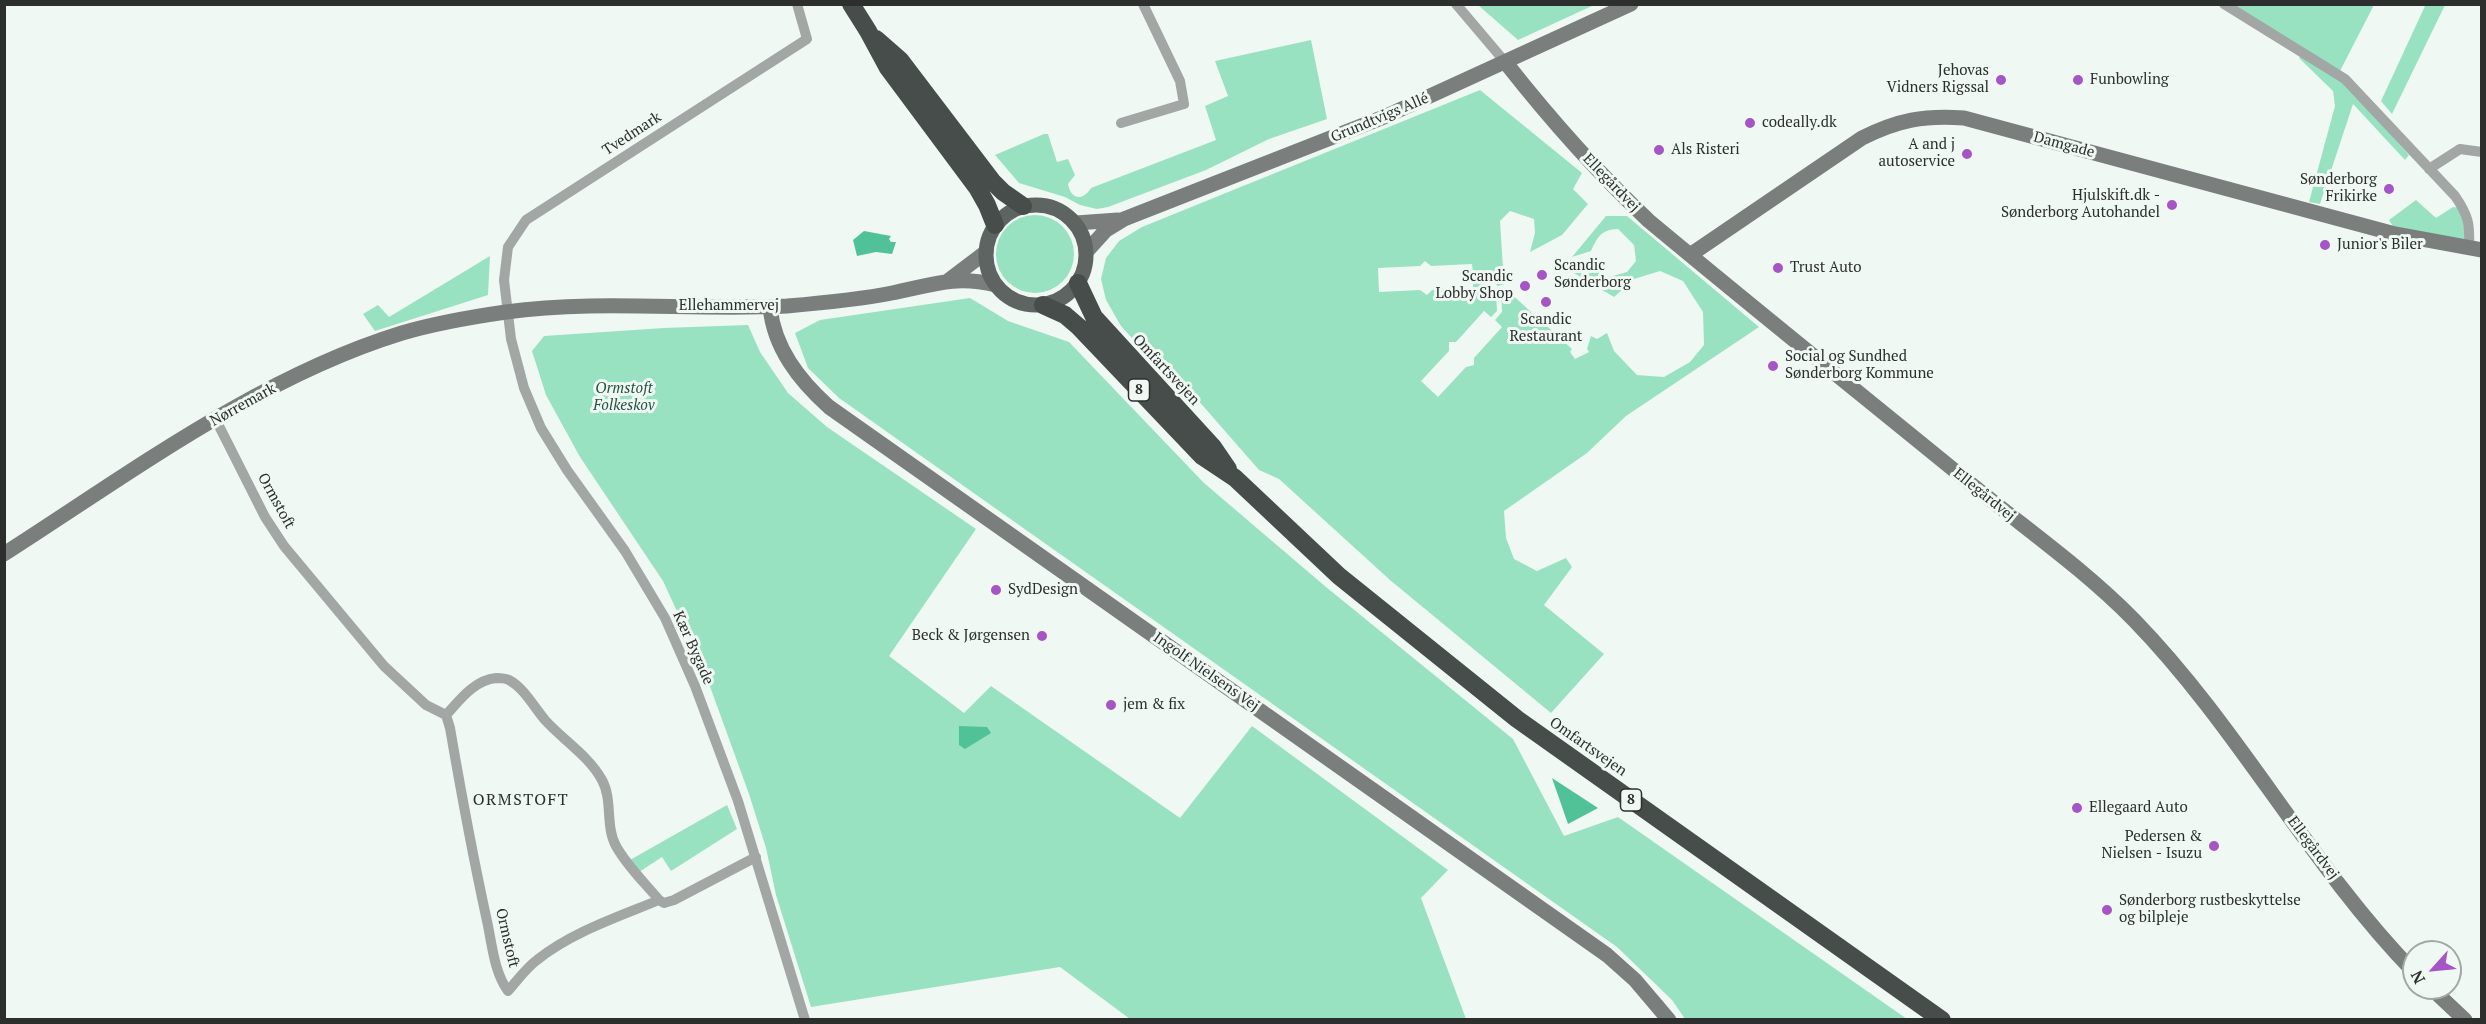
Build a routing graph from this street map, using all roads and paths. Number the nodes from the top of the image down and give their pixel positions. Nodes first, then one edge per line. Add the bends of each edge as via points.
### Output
1 (797, 4) edge
2 (851, 4) edge
3 (1143, 4) edge
4 (1456, 4) edge
5 (1631, 4) edge
6 (2224, 4) edge
7 (868, 31) junction
8 (1506, 63) junction
9 (1121, 123) dead end
10 (2481, 152) edge
11 (2429, 169) junction
12 (1023, 206) junction
13 (1124, 219) junction
14 (1076, 223) junction
15 (995, 225) junction
16 (2475, 250) edge
17 (1086, 251) junction
18 (986, 252) junction
19 (1690, 255) junction
20 (949, 280) junction
21 (1078, 283) junction
22 (996, 285) junction
23 (1043, 305) junction
24 (770, 307) junction
25 (506, 312) junction
26 (216, 420) junction
27 (1234, 478) junction
28 (4, 554) edge
29 (446, 715) junction
30 (756, 857) junction
31 (658, 900) junction
32 (2402, 959) edge
33 (2444, 1000) edge
34 (804, 1020) edge
35 (1669, 1020) edge
36 (1942, 1020) edge
37 (2465, 1020) edge

1 - 25 street, Tvedmark via 807,39 526,220 508,246
2 - 7 highway
3 - 9 street via 1180,81 1184,104
4 - 8 street
5 - 8 street, Grundtvigs Allé
6 - 11 street, Damgade via 2345,79
7 - 12 highway via 900,60 992,181
7 - 15 highway via 888,69 978,189
8 - 13 street, Grundtvigs Allé via 1384,117
8 - 19 street, Ellegårdvej via 1547,115 1615,188
10 - 11 street via 2460,149
11 - 16 street, Damgade via 2465,210
12 - 14 main road via 1040,204 1056,208
12 - 15 main road via 1007,213
13 - 14 street, Grundtvigs Allé
13 - 17 street, Grundtvigs Allé via 1106,230
14 - 17 main road
15 - 18 main road
16 - 19 street, Damgade via 2395,234 1964,118 1937,116 1889,125 1862,138
17 - 21 main road via 1086,264
18 - 20 street, Ellehammervej
18 - 22 main road via 989,273
19 - 32 street, Ellegårdvej via 2058,553 2133,619 2191,686 2331,872
20 - 22 street, Ellehammervej
20 - 24 street, Ellehammervej via 861,298
21 - 23 main road via 1066,295
21 - 27 highway, Omfartsvejen / 8 via 1094,318 1213,447
22 - 23 main road, 8 via 1013,300
23 - 27 highway, Omfartsvejen / 8 via 1079,327 1202,456
24 - 25 street, Ellehammervej via 608,306
24 - 35 street, Ingolf Nielsens Vej via 776,334 792,367 829,407 1606,955 1635,980
25 - 26 street, Nørremark via 402,333 281,384
25 - 30 street, Kær Bygade via 524,388 541,428 625,551 665,618 723,758
26 - 28 street, Nørremark
26 - 29 street, Ormstoft via 284,546 384,666 426,705
27 - 36 highway, Omfartsvejen / 8 via 1339,576 1517,719
29 - 31 street via 482,682 507,678 519,688 602,780 615,845
29 - 31 street, Ormstoft via 495,957 508,991 553,949
30 - 31 street, Ormstoft via 674,900
30 - 34 street, Kær Bygade
33 - 37 street

